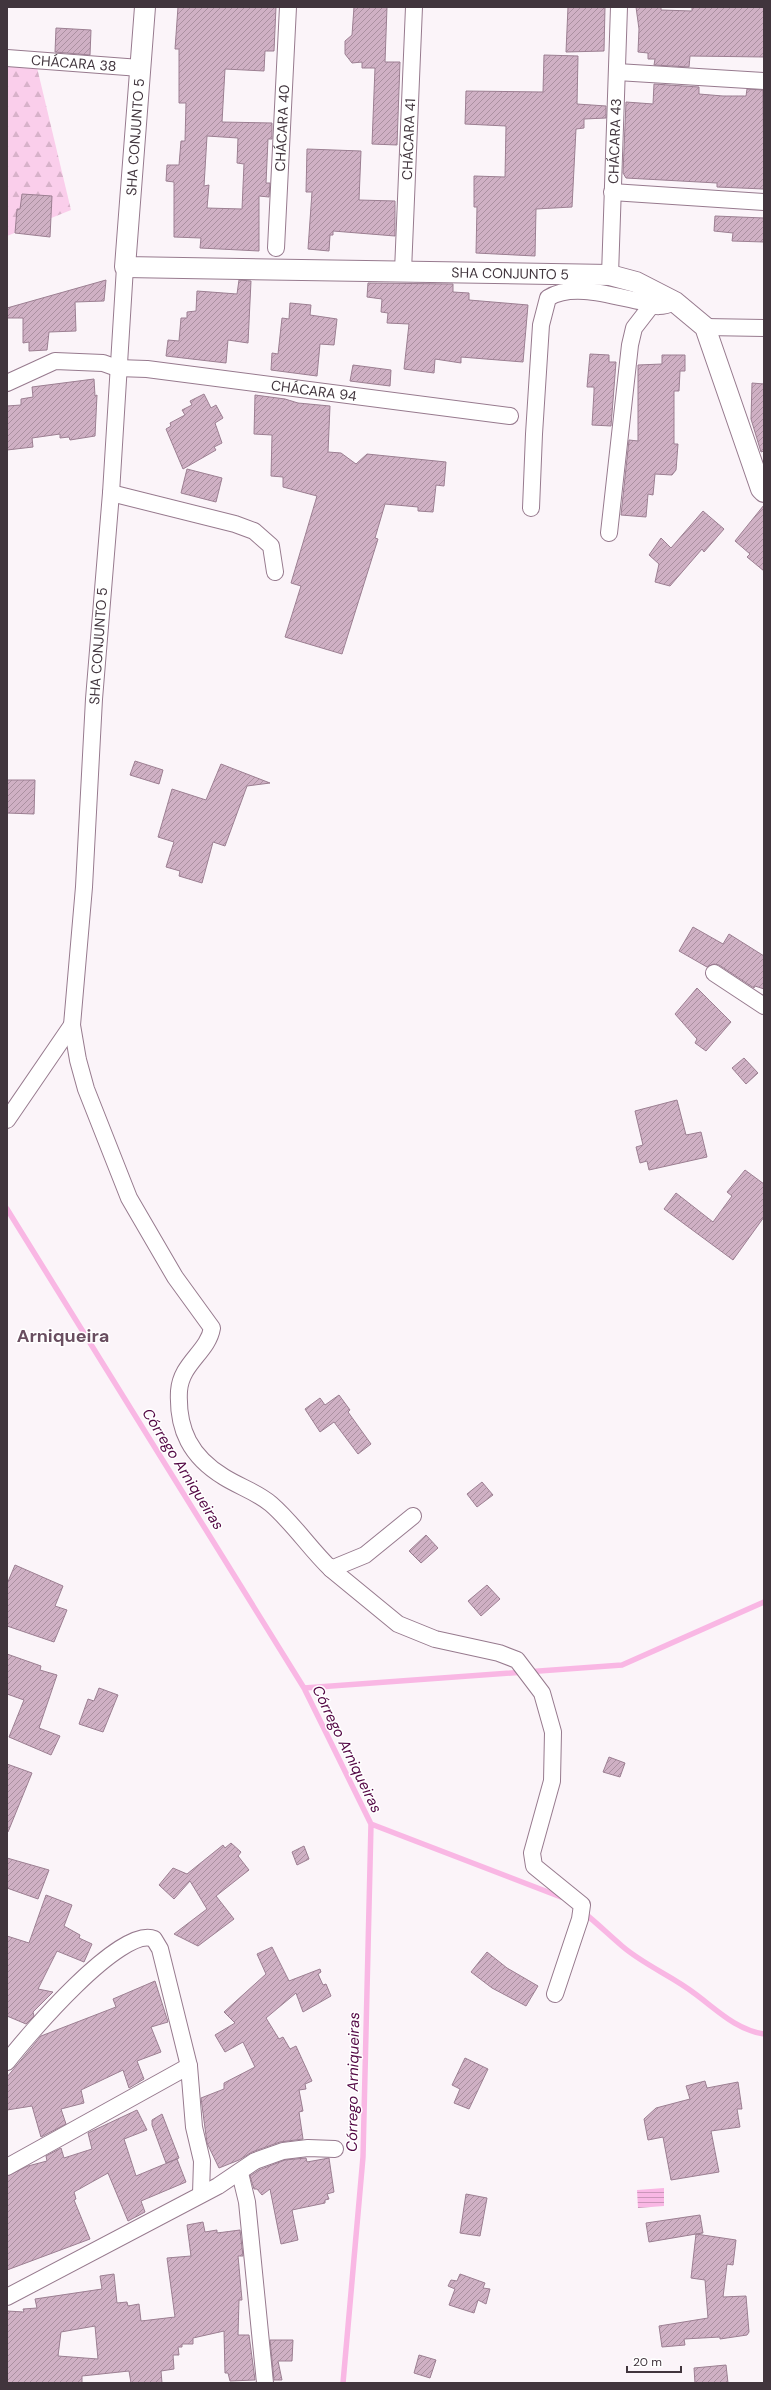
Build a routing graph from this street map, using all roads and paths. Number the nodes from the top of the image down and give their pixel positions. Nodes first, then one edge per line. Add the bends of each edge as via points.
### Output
1 (144, 7) edge
2 (288, 7) edge
3 (414, 7) edge
4 (619, 7) edge
5 (7, 58) edge
6 (140, 68) junction
7 (617, 72) junction
8 (764, 81) edge
9 (612, 192) junction
10 (764, 202) edge
11 (276, 248) dead end
12 (125, 267) junction
13 (403, 271) junction
14 (610, 275) junction
15 (675, 302) junction
16 (651, 306) junction
17 (705, 327) junction
18 (764, 328) edge
19 (118, 368) junction
20 (7, 383) edge
21 (510, 416) dead end
22 (764, 492) edge
23 (111, 493) junction
24 (531, 508) dead end
25 (609, 533) dead end
26 (274, 572) dead end
27 (714, 973) dead end
28 (764, 1006) edge
29 (72, 1025) junction
30 (7, 1120) edge
31 (413, 1516) dead end
32 (331, 1569) junction
33 (555, 1994) dead end
34 (7, 2062) edge
35 (189, 2066) junction
36 (335, 2149) dead end
37 (7, 2167) edge
38 (240, 2173) junction
39 (201, 2194) junction
40 (7, 2297) edge
41 (265, 2383) edge

1 - 6 street, SHA CONJUNTO 5
2 - 11 street, CHÁCARA 40
3 - 13 street, CHÁCARA 41
4 - 7 street, CHÁCARA 43
5 - 6 street, CHÁCARA 38
6 - 12 street, SHA CONJUNTO 5
7 - 8 street
7 - 9 street, CHÁCARA 43
9 - 10 street
9 - 14 street, CHÁCARA 43
12 - 13 street, SHA CONJUNTO 5
12 - 19 street, SHA CONJUNTO 5
13 - 14 street, SHA CONJUNTO 5
14 - 15 street, SHA CONJUNTO 5 via 636,282
15 - 16 street via 663,307
15 - 17 street, SHA CONJUNTO 5
16 - 24 street via 643,302 584,291 556,294 548,298 541,326
16 - 25 street via 634,328 630,345
17 - 18 street
17 - 22 street via 760,489
19 - 20 street, CHÁCARA 94 via 103,363 55,361
19 - 21 street, CHÁCARA 94 via 147,369
19 - 23 street, SHA CONJUNTO 5
23 - 26 street via 254,531 271,546
23 - 29 street, SHA CONJUNTO 5
27 - 28 street
29 - 30 street
29 - 32 street via 86,1089 129,1198 175,1277 212,1328 206,1343 188,1364 179,1390 179,1413 190,1447 209,1467 270,1504
31 - 32 street via 365,1555
32 - 33 street via 398,1624 435,1639 499,1653 517,1660 542,1693 554,1732 552,1781 532,1853 534,1866 582,1905
34 - 35 street via 56,2005 117,1949 144,1936 154,1939 160,1948
35 - 37 street
35 - 39 street via 194,2126 202,2162
36 - 38 street via 308,2148 283,2151 255,2161
38 - 39 street
38 - 41 street via 246,2202
39 - 40 street

